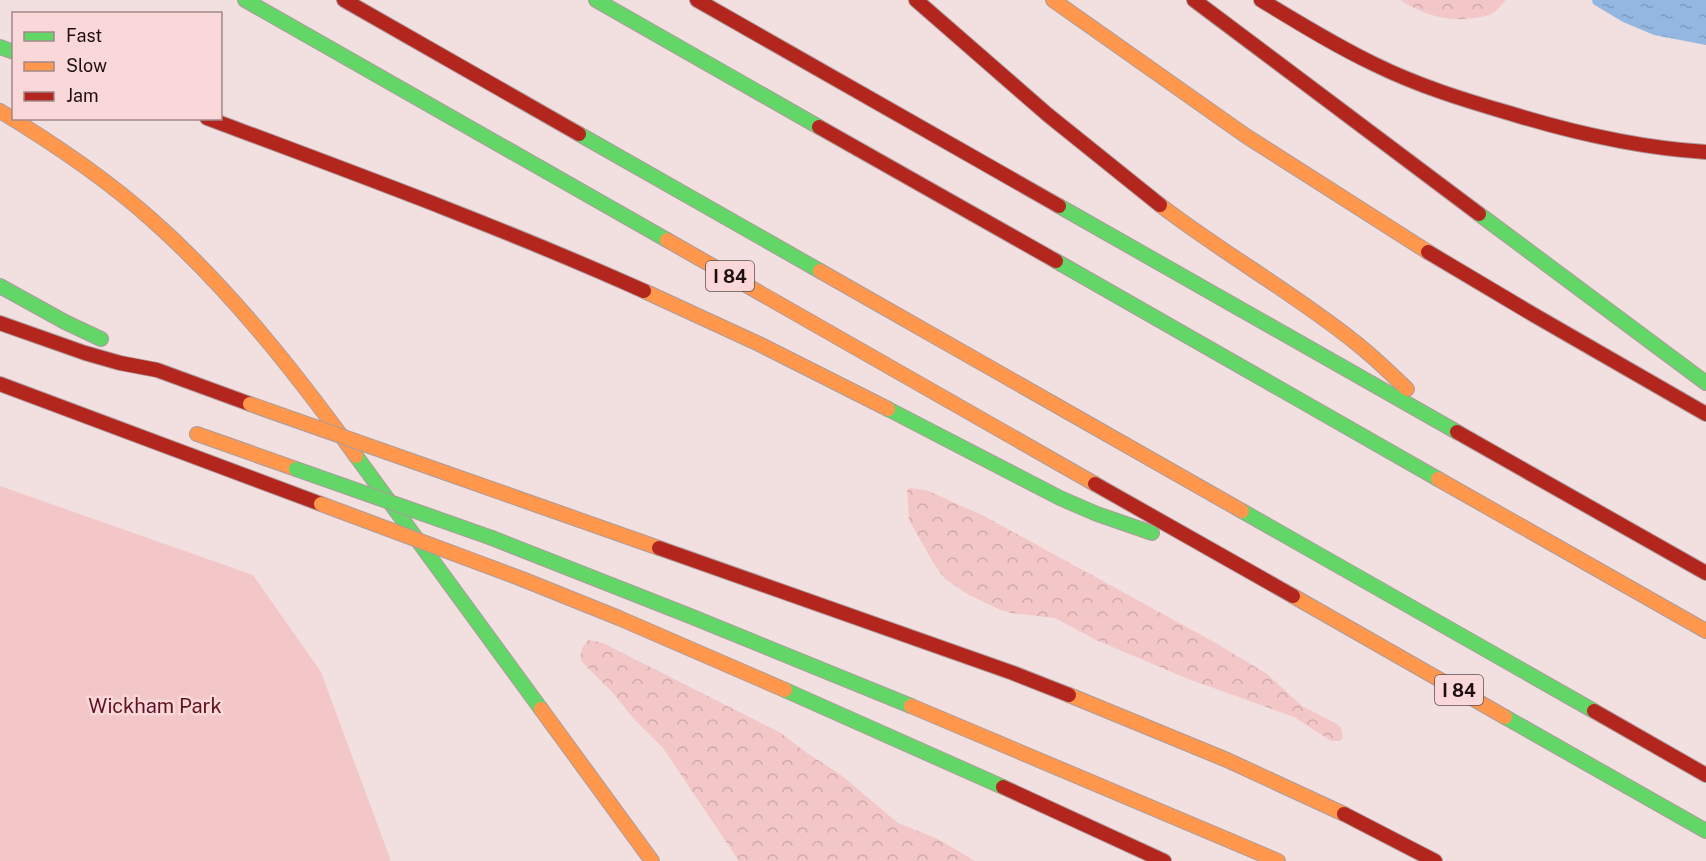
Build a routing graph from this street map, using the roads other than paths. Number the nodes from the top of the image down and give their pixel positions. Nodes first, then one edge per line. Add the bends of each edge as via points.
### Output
1 (245, 0) edge
2 (344, 0) edge
3 (596, 0) edge
4 (697, 0) edge
5 (916, 0) edge
6 (1053, 0) edge
7 (1194, 0) edge
8 (1261, 0) edge
9 (14, 120) edge
10 (212, 120) edge
11 (1706, 152) edge
12 (0, 286) edge
13 (0, 323) edge
14 (157, 370) junction
15 (1706, 383) edge
16 (0, 384) edge
17 (1706, 414) edge
18 (1435, 419) junction
19 (186, 430) dead end
20 (1215, 551) junction
21 (1706, 573) edge
22 (1706, 631) edge
23 (1706, 775) edge
24 (1706, 831) edge
25 (652, 861) edge
26 (1164, 861) edge
27 (1278, 861) edge
28 (1435, 861) edge

1 - 20 highway, I 84
2 - 23 highway
3 - 22 highway
4 - 18 highway
5 - 18 highway via 1137,187 1345,334
6 - 17 highway via 1231,126 1365,214
7 - 15 highway
8 - 11 highway via 1377,66 1462,99 1610,140
9 - 25 highway via 127,198 190,257 248,320 342,437
10 - 20 highway via 518,236 728,330 1060,498 1133,527
12 - 14 highway
13 - 14 highway via 85,353
14 - 28 highway, bridge via 1071,695 1245,768
16 - 26 highway, bridge via 619,618
18 - 21 highway
19 - 27 highway, bridge via 492,538 723,629
20 - 24 highway, I 84

